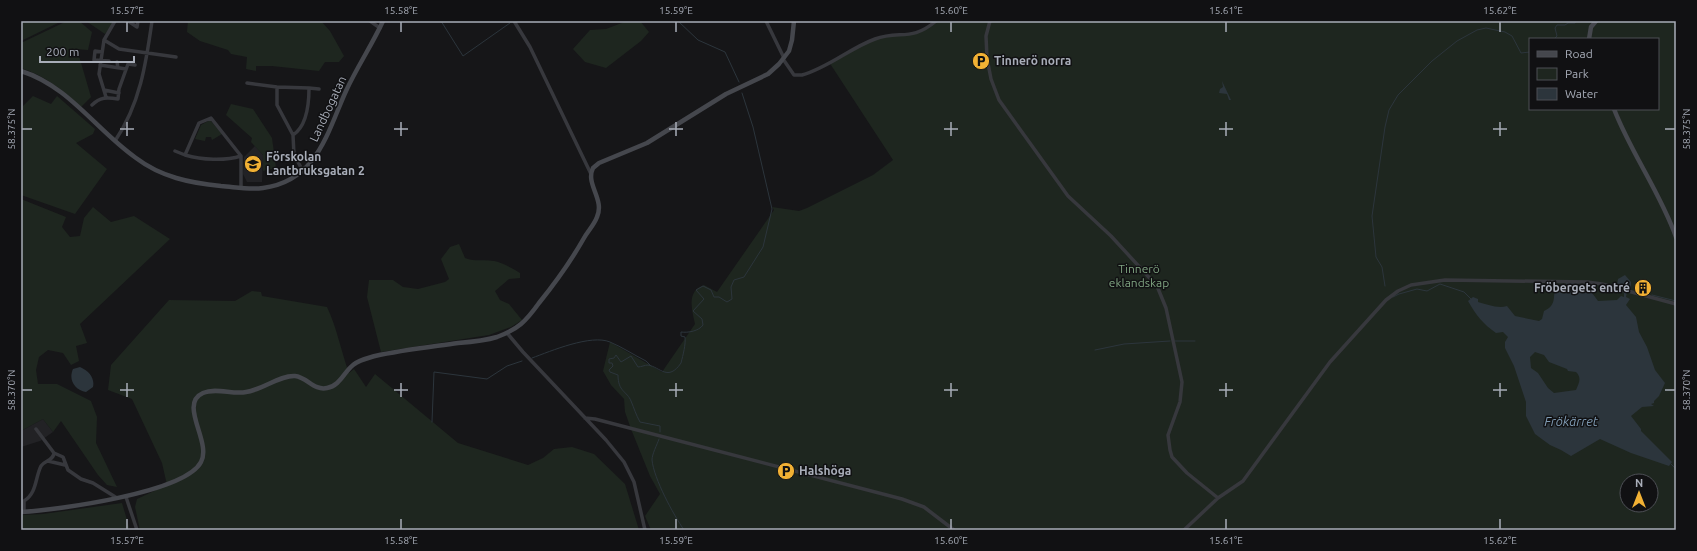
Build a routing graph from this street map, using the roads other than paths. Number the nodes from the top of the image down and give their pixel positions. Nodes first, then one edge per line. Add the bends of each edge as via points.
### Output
1 (115, 21) edge
2 (128, 21) edge
3 (138, 21) edge
4 (152, 21) edge
5 (370, 21) edge
6 (383, 21) edge
7 (514, 21) edge
8 (766, 21) edge
9 (794, 21) edge
10 (936, 21) edge
11 (990, 21) edge
12 (1596, 21) edge
13 (380, 28) junction
14 (1589, 38) edge
15 (104, 40) junction
16 (102, 52) junction
17 (147, 53) junction
18 (176, 57) dead end
19 (784, 59) junction
20 (101, 60) junction
21 (109, 61) dead end
22 (117, 62) dead end
23 (100, 65) junction
24 (135, 65) dead end
25 (118, 68) junction
26 (126, 69) junction
27 (21, 71) edge
28 (248, 83) dead end
29 (277, 87) junction
30 (309, 88) junction
31 (319, 89) dead end
32 (104, 90) junction
33 (119, 93) junction
34 (106, 97) junction
35 (92, 105) dead end
36 (1614, 110) edge
37 (293, 135) junction
38 (115, 141) junction
39 (175, 151) dead end
40 (185, 155) junction
41 (241, 156) junction
42 (303, 171) junction
43 (590, 174) junction
44 (241, 188) junction
45 (1676, 237) edge
46 (1676, 304) edge
47 (507, 333) junction
48 (585, 418) junction
49 (36, 429) dead end
50 (54, 453) junction
51 (48, 461) junction
52 (65, 465) junction
53 (126, 497) junction
54 (117, 498) junction
55 (1218, 498) junction
56 (23, 512) edge
57 (136, 530) edge
58 (645, 530) edge
59 (954, 530) edge
60 (1184, 530) edge

1 - 15 street
2 - 3 street via 137,26
4 - 17 street
5 - 13 street
6 - 13 street, Landbogatan
7 - 43 street via 530,47
8 - 19 street
9 - 19 street via 792,40
10 - 19 street via 914,34 887,36 870,41 802,75 794,74
11 - 55 street via 986,36 987,62 999,100 1068,196 1157,286 1169,322 1182,387 1180,402 1168,435 1172,457 1187,474
12 - 14 street via 1591,27
13 - 42 street, Landbogatan via 348,86 323,144
15 - 16 street
15 - 17 street via 119,49
16 - 20 street
16 - 20 street via 95,51 94,60
17 - 18 street
17 - 38 street via 142,83
19 - 43 street via 761,78 726,94 647,143 595,166
20 - 21 street
20 - 23 street
22 - 25 street
23 - 25 street
23 - 32 street via 99,74
24 - 26 street via 128,64
25 - 26 street
26 - 33 street
27 - 38 street, Landbogatan via 55,87
28 - 29 street
29 - 30 street
29 - 37 street via 277,105
30 - 31 street
30 - 37 street via 304,119 300,129
32 - 33 street
32 - 34 street
33 - 34 street via 118,99
34 - 35 street
36 - 45 street
37 - 42 street via 294,155
38 - 44 street, Landbogatan via 146,165 174,178 198,184
39 - 40 street
40 - 41 street via 228,159
40 - 41 street via 199,124 211,118
41 - 44 street
42 - 44 street, Landbogatan via 280,184 262,188
43 - 47 street via 599,204 596,219 552,287 525,321
46 - 55 street via 1587,282 1445,280 1403,288 1386,300 1330,362 1243,481
47 - 48 street
47 - 53 street via 488,339 365,359 352,366 335,386 326,389 315,386 304,378 292,376 248,392 213,390 203,393 196,398 194,408 204,446 199,466 184,477
48 - 58 street via 629,469
48 - 59 street via 595,418 902,499 924,507
49 - 50 street
50 - 51 street
50 - 52 street via 63,457
51 - 52 street
51 - 56 street via 41,466 31,495 24,501
52 - 54 street via 78,477
53 - 54 street
53 - 57 street
54 - 56 street via 60,509
55 - 60 street

